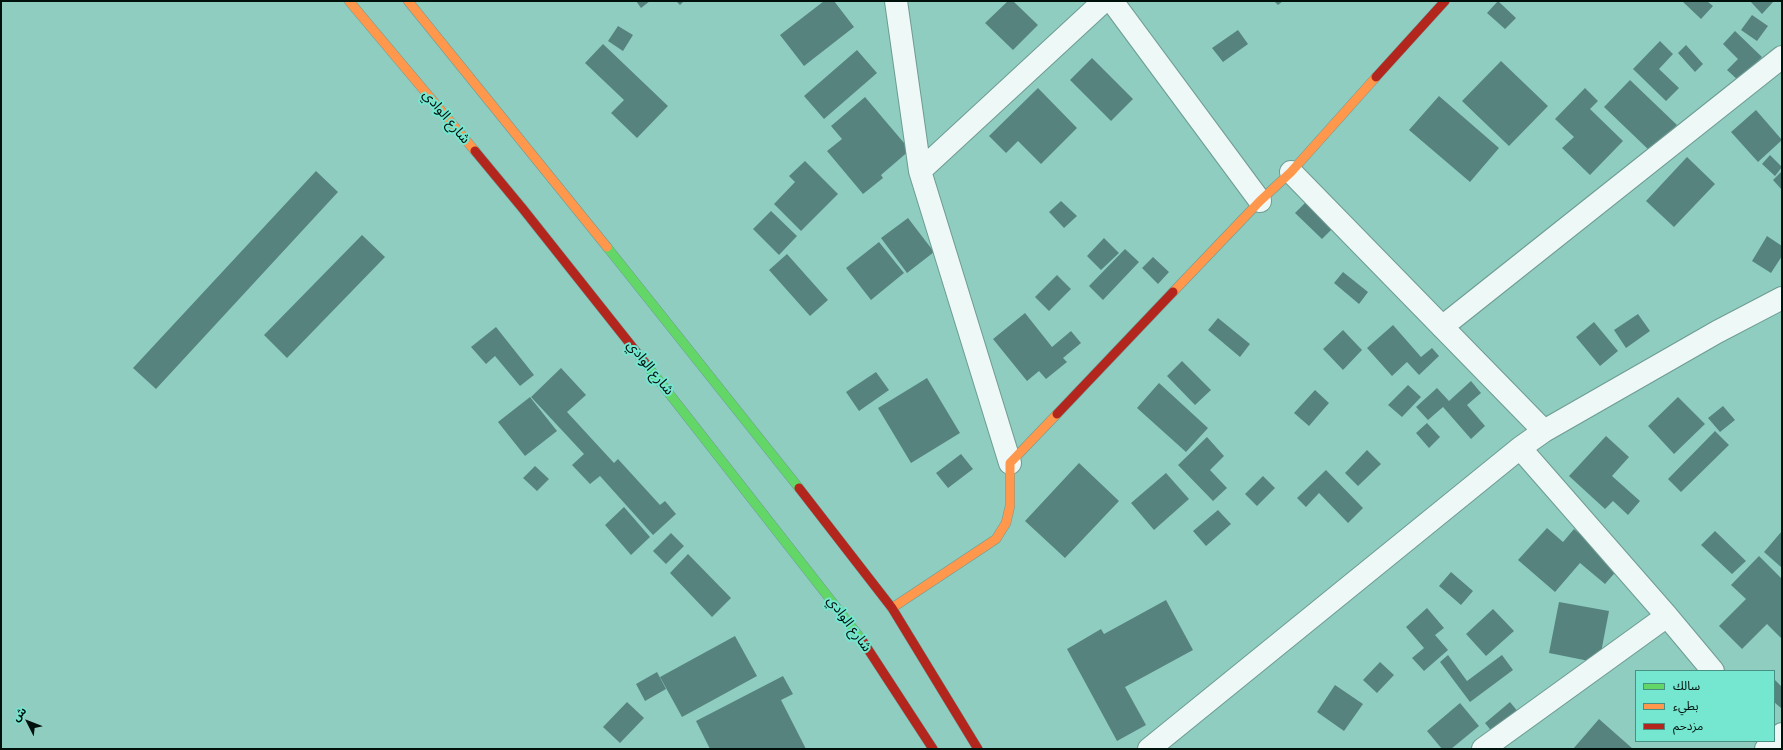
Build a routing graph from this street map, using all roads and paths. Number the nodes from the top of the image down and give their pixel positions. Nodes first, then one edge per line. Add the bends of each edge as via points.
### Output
1 (349, 1) edge
2 (408, 1) edge
3 (896, 1) edge
4 (1104, 1) edge
5 (1112, 1) edge
6 (1445, 1) edge
7 (1782, 57) edge
8 (920, 171) junction
9 (1290, 172) junction
10 (1260, 201) junction
11 (1782, 298) edge
12 (1442, 327) junction
13 (1544, 431) junction
14 (1520, 448) junction
15 (1010, 463) junction
16 (892, 608) junction
17 (1667, 616) junction
18 (1712, 670) edge
19 (933, 749) edge
20 (978, 749) edge
21 (1149, 749) edge
22 (1483, 749) edge

1 - 19 main road, شارع الوادي via 523,209 859,635
2 - 16 main road via 752,427
3 - 8 street
4 - 8 street
5 - 10 street
6 - 9 main road
7 - 12 street
8 - 15 street
9 - 10 main road
9 - 12 street
10 - 15 main road
11 - 13 street via 1717,332
12 - 13 street
13 - 14 street
14 - 17 street
14 - 21 street
15 - 16 main road via 1010,506 1006,523 996,540
16 - 20 main road
17 - 18 street
17 - 22 street

